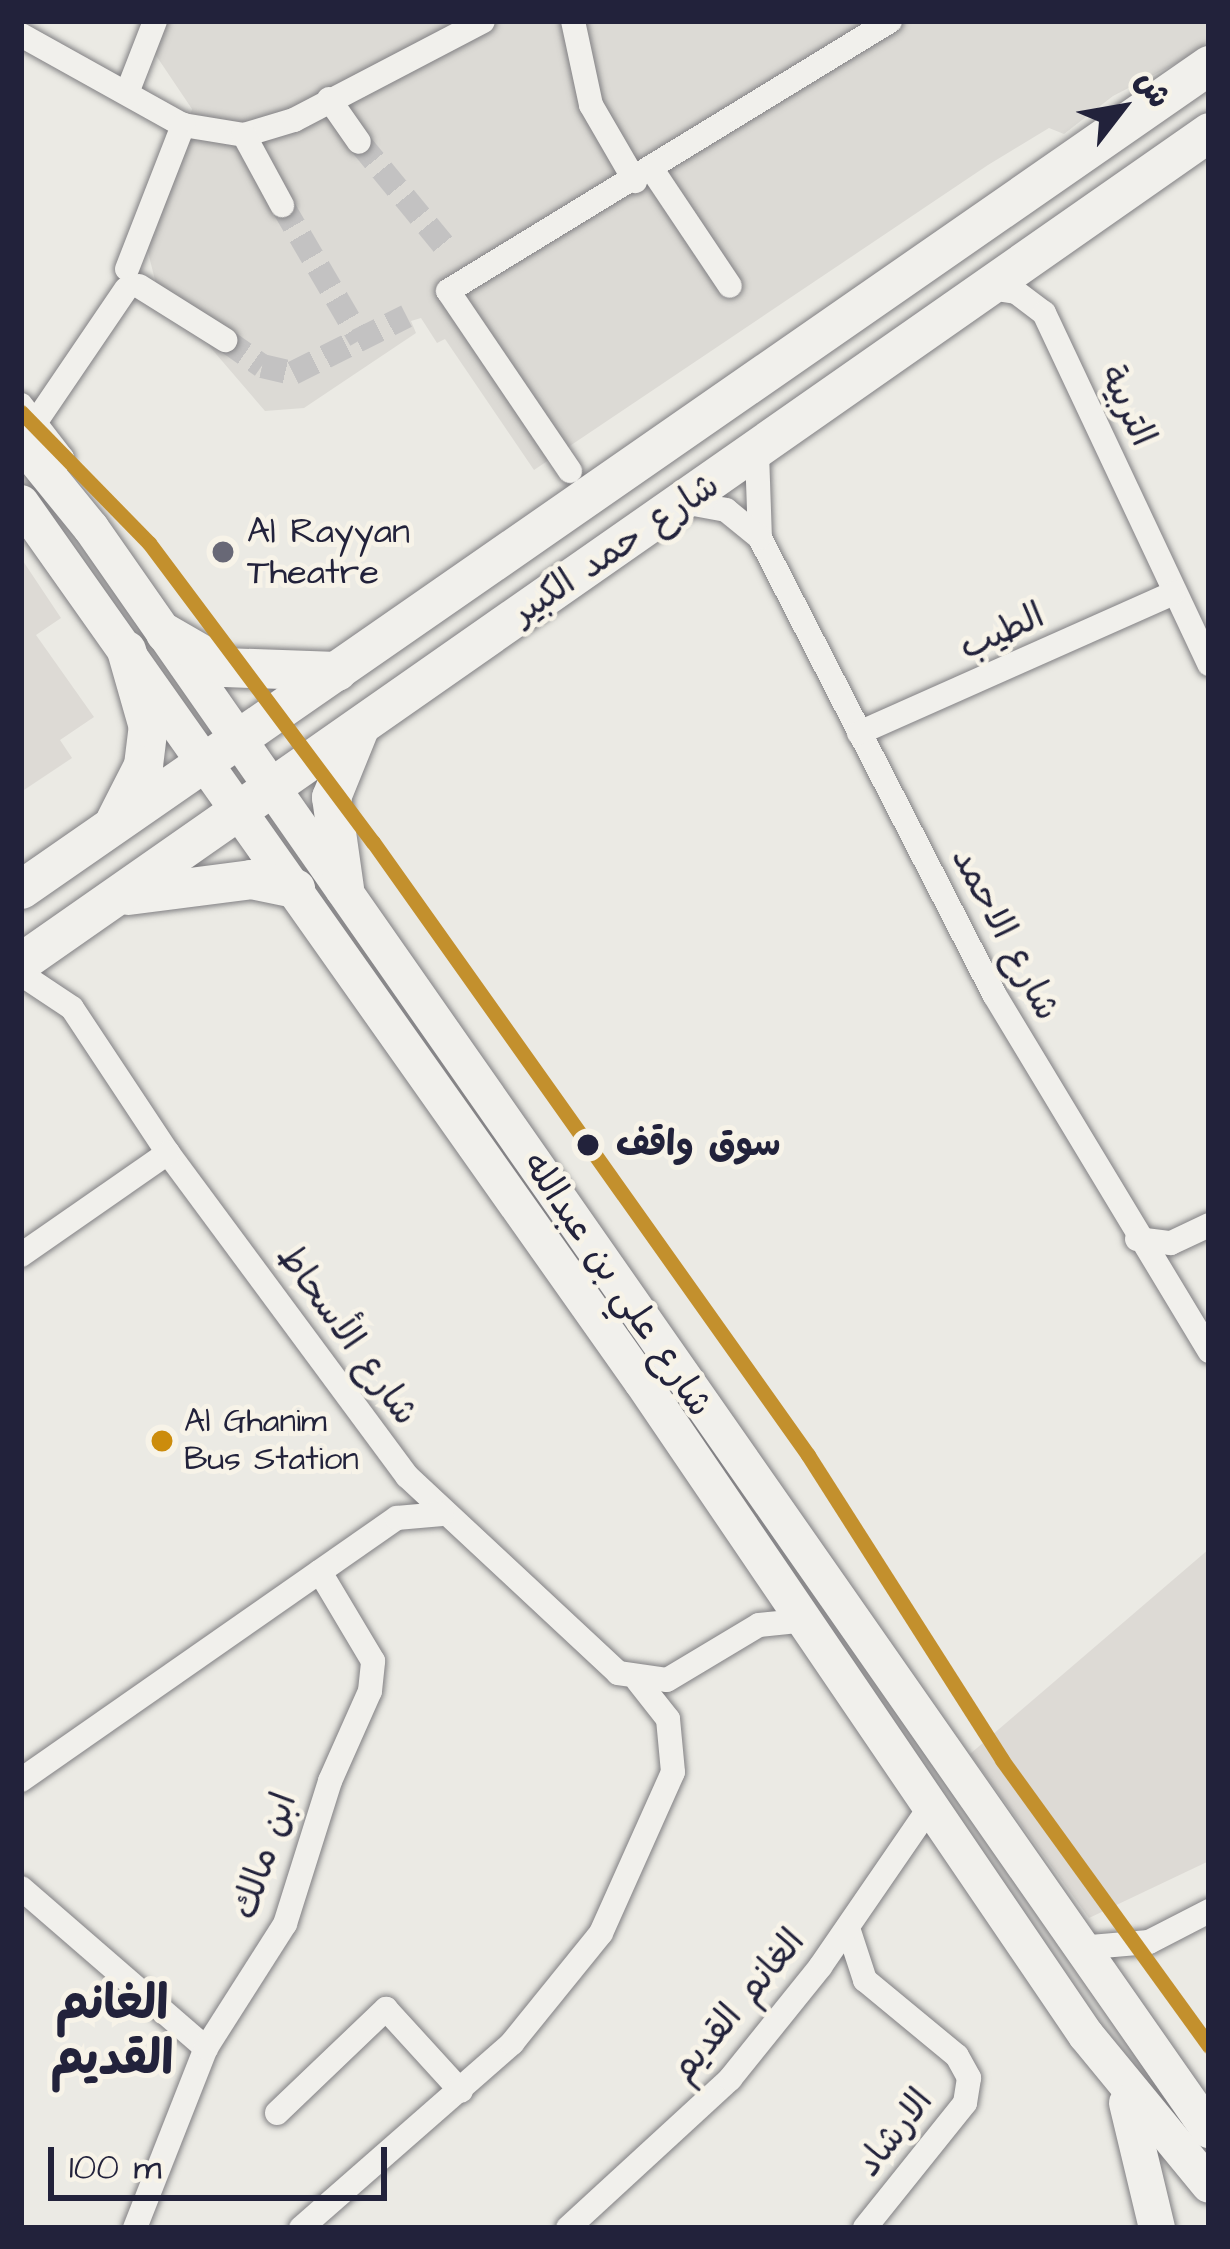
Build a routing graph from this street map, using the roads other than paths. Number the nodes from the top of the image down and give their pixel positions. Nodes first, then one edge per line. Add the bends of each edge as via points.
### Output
1 (154, 21) edge
2 (483, 21) edge
3 (573, 21) edge
4 (890, 21) edge
5 (21, 35) edge
6 (1209, 65) edge
7 (127, 93) junction
8 (329, 99) junction
9 (183, 124) junction
10 (244, 135) junction
11 (359, 142) tunnel mouth
12 (1199, 144) edge
13 (644, 176) junction
14 (282, 205) tunnel mouth
15 (131, 281) junction
16 (730, 286) dead end
17 (982, 287) junction
18 (225, 340) tunnel mouth
19 (26, 423) edge
20 (757, 453) junction
21 (570, 471) dead end
22 (683, 502) junction
23 (21, 503) edge
24 (760, 538) junction
25 (1173, 593) junction
26 (165, 633) junction
27 (126, 650) junction
28 (1209, 664) edge
29 (337, 671) junction
30 (364, 722) junction
31 (859, 733) junction
32 (238, 737) junction
33 (203, 761) junction
34 (272, 787) junction
35 (238, 809) junction
36 (111, 825) junction
37 (295, 888) junction
38 (344, 889) junction
39 (21, 890) edge
40 (112, 899) junction
41 (21, 962) edge
42 (21, 974) edge
43 (168, 1153) junction
44 (1209, 1225) edge
45 (1137, 1239) junction
46 (1183, 1240) junction
47 (21, 1255) edge
48 (1163, 1281) junction
49 (1209, 1351) edge
50 (407, 1476) junction
51 (442, 1514) junction
52 (397, 1518) junction
53 (320, 1572) junction
54 (807, 1621) junction
55 (638, 1681) junction
56 (21, 1780) edge
57 (932, 1804) junction
58 (21, 1888) edge
59 (1209, 1911) edge
60 (848, 1928) junction
61 (1149, 1942) junction
62 (1079, 1948) junction
63 (816, 1972) junction
64 (865, 1980) junction
65 (1112, 1999) junction
66 (206, 2048) junction
67 (1116, 2077) junction
68 (460, 2091) junction
69 (277, 2113) dead end
70 (1204, 2121) edge
71 (1209, 2185) edge
72 (601, 2200) junction
73 (135, 2228) edge
74 (302, 2228) edge
75 (568, 2228) edge
76 (603, 2228) edge
77 (865, 2228) edge
78 (1157, 2228) edge

1 - 7 street
2 - 8 street
3 - 13 street via 592,106
4 - 13 street
5 - 7 street
6 - 29 main road, شارع حمد الكبير
7 - 9 street
8 - 10 street via 273,130
8 - 11 street
9 - 10 street
9 - 15 street
10 - 14 street
12 - 17 main road, شارع حمد الكبير
13 - 16 street
13 - 21 street via 448,291
15 - 18 street
15 - 19 street
17 - 20 main road, شارع حمد الكبير
17 - 25 street, التربية via 1026,296 1044,314
19 - 26 street, شارع علي بن عبدالله via 47,474
20 - 22 main road, شارع حمد الكبير
20 - 24 street, شارع الاحمد
22 - 24 street via 726,510
22 - 30 main road, شارع حمد الكبير
23 - 27 street, شارع علي بن عبدالله
24 - 31 street, شارع الاحمد
25 - 28 street, التربية
25 - 31 street, الطيب
26 - 29 main road via 224,667
26 - 32 street, شارع علي بن عبدالله
27 - 33 street, شارع علي بن عبدالله
27 - 36 main road via 148,727 135,784
29 - 32 main road, شارع حمد الكبير
30 - 34 main road, شارع حمد الكبير
30 - 38 main road via 342,756 331,796
31 - 45 street, شارع الاحمد via 994,994
32 - 33 main road, شارع حمد الكبير
32 - 34 street, شارع علي بن عبدالله
33 - 35 street, شارع علي بن عبدالله
33 - 36 main road, شارع حمد الكبير
34 - 35 main road, شارع حمد الكبير
34 - 38 street, شارع علي بن عبدالله
35 - 37 street, شارع علي بن عبدالله
35 - 40 main road, شارع حمد الكبير
36 - 39 main road, شارع حمد الكبير
37 - 40 main road via 251,879
37 - 54 street, شارع علي بن عبدالله
38 - 62 street, شارع علي بن عبدالله
40 - 41 main road, شارع حمد الكبير
42 - 43 street, شارع الأسحاط via 66,1000
43 - 47 street
43 - 50 street, شارع الأسحاط
44 - 46 street
45 - 46 street
45 - 48 street, شارع الاحمد
46 - 48 street
48 - 49 street, شارع الاحمد
50 - 51 street, شارع الأسحاط
50 - 52 street
51 - 52 street
51 - 55 street, شارع الأسحاط
52 - 53 street
53 - 56 street
53 - 66 street, ابن مالك via 373,1660 370,1691 330,1781 285,1924
54 - 55 street via 759,1625 667,1680
54 - 57 street, شارع علي بن عبدالله
55 - 68 street, شارع الأسحاط via 661,1704 674,1742 663,1799 577,1969
57 - 60 street, الغانم القديم
57 - 67 street, شارع علي بن عبدالله
58 - 66 street
59 - 61 street
60 - 63 street, الغانم القديم
60 - 64 street
61 - 62 street
61 - 65 street via 1125,1967
62 - 65 street, شارع علي بن عبدالله
63 - 64 street
63 - 72 street, الغانم القديم via 730,2079
64 - 77 street, الارشاد via 957,2056 969,2090
65 - 70 street, شارع علي بن عبدالله
66 - 73 street, ابن مالك
67 - 71 street, شارع علي بن عبدالله
67 - 78 street via 1148,2166
68 - 69 street via 386,2009
68 - 74 street, شارع الأسحاط
72 - 75 street, الغانم القديم
72 - 76 street

